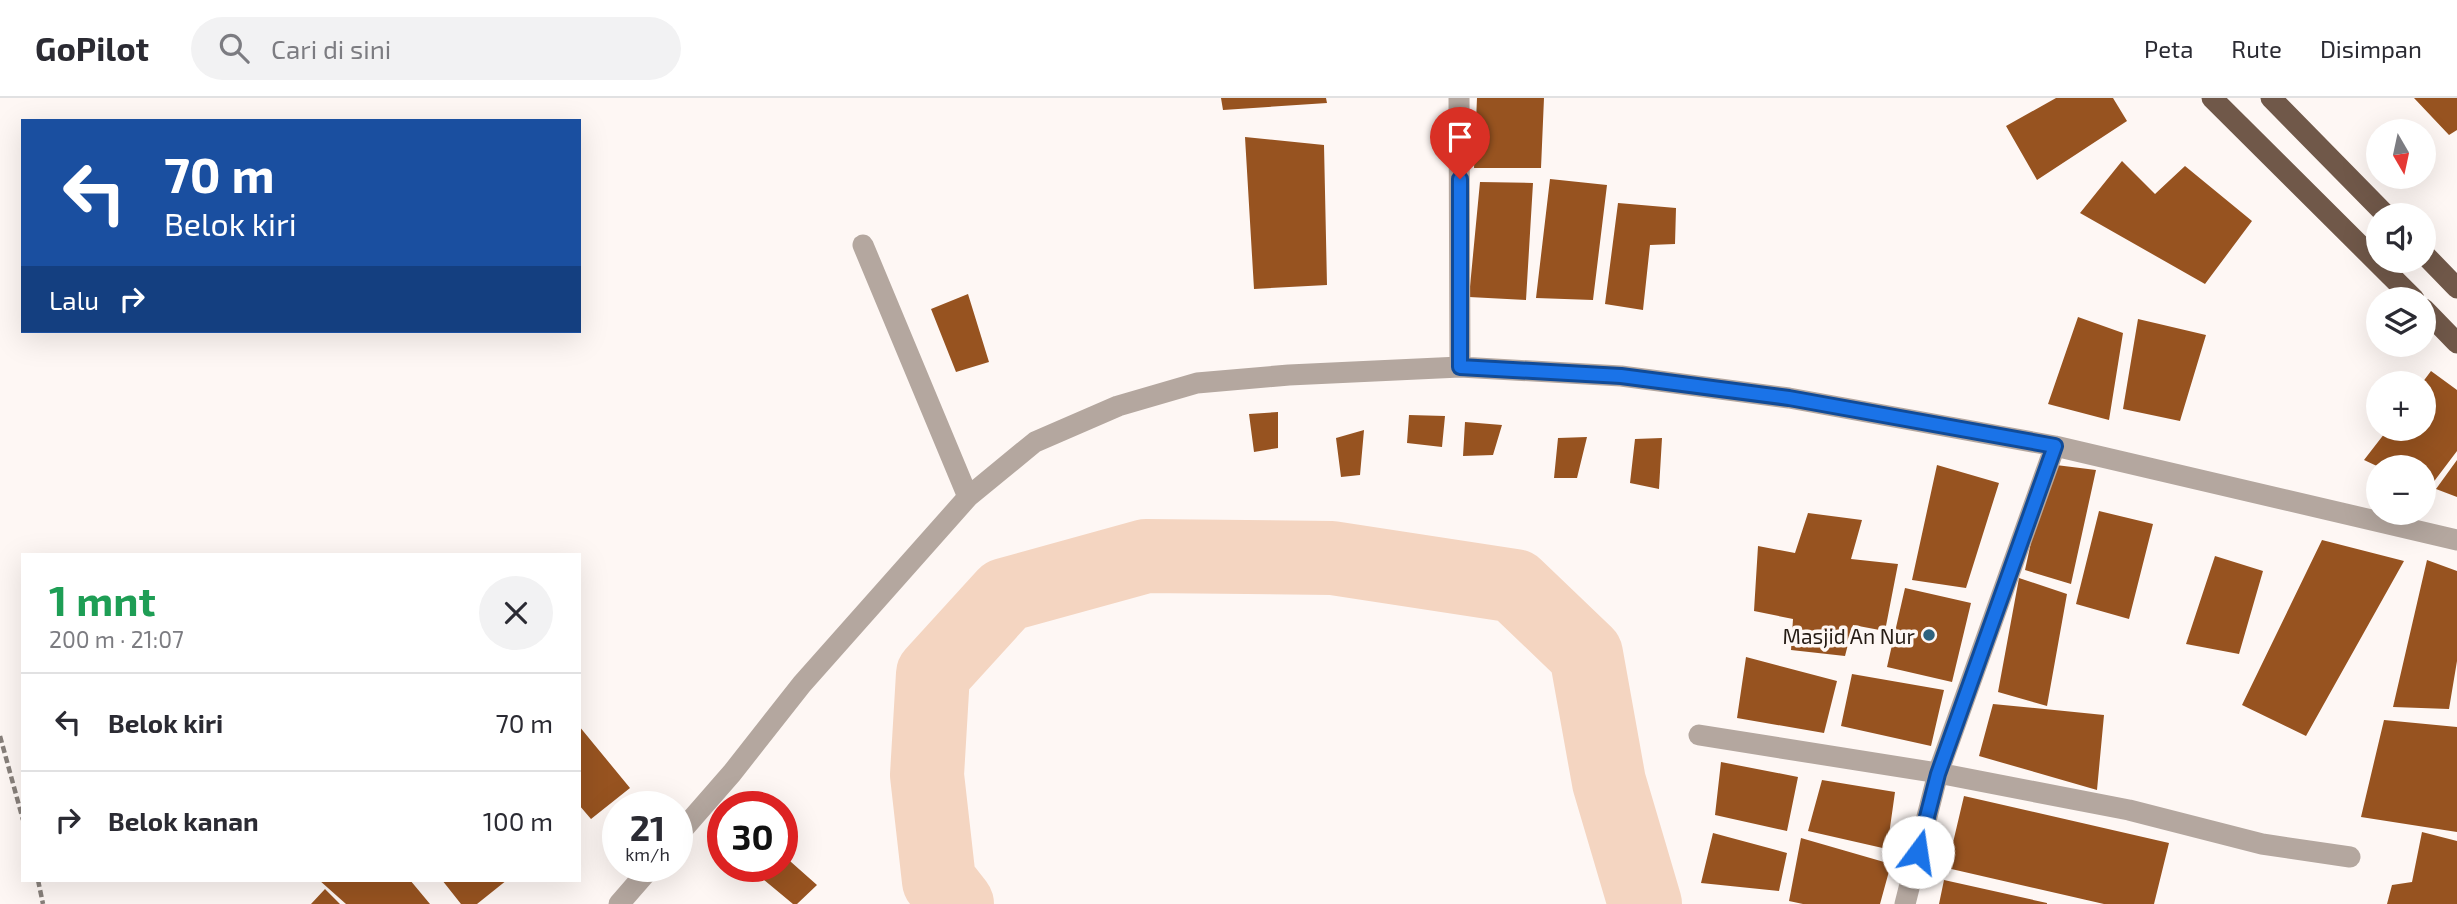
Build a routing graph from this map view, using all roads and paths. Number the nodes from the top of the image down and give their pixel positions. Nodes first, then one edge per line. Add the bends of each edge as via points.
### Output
1 (1459, 98) edge
2 (2212, 98) edge
3 (2271, 98) edge
4 (2374, 203) edge
5 (863, 246) dead end
6 (2436, 266) edge
7 (2402, 287) edge
8 (2457, 288) edge
9 (2436, 321) edge
10 (2457, 343) edge
11 (1460, 367) junction
12 (2055, 446) junction
13 (968, 496) junction
14 (2457, 540) edge
15 (1699, 735) dead end
16 (0, 736) edge
17 (1938, 774) junction
18 (21, 813) edge
19 (693, 818) edge
20 (2350, 857) dead end
21 (38, 882) edge
22 (638, 882) edge
23 (43, 904) edge
24 (619, 904) edge
25 (1905, 904) edge

1 - 11 street
2 - 7 highway
3 - 4 highway
5 - 13 street
6 - 8 highway
9 - 10 highway
11 - 12 street via 1621,376 1763,395
11 - 13 street via 1197,383 1118,406 1035,442
12 - 14 street
12 - 17 street
13 - 19 street via 802,684
15 - 17 street
16 - 18 path
17 - 20 street via 2129,810 2262,844
17 - 25 street
21 - 23 path
22 - 24 street

